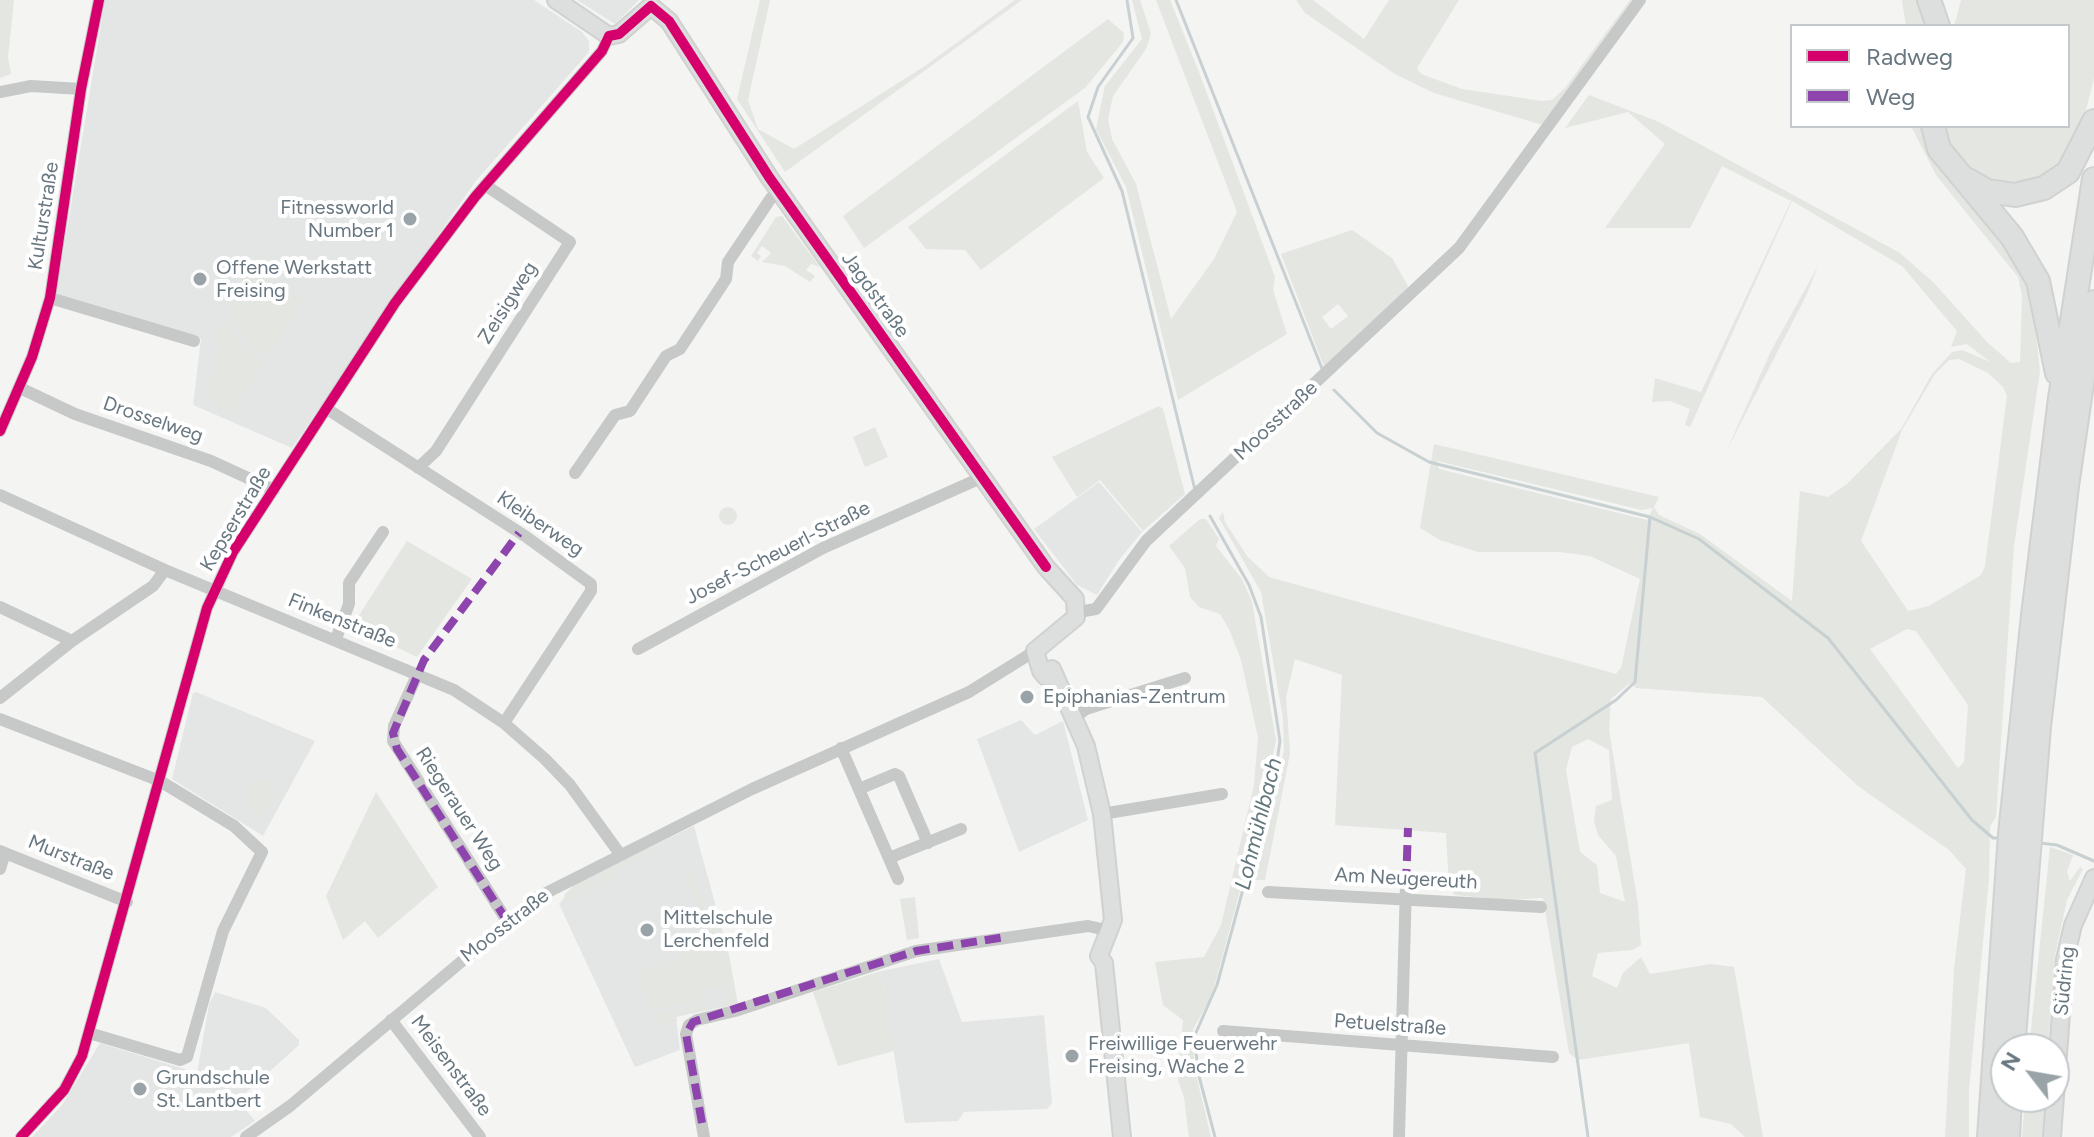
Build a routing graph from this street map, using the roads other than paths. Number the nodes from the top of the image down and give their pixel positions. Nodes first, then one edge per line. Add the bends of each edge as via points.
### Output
1 (99, 0) edge
2 (556, 0) edge
3 (1640, 0) edge
4 (1929, 0) edge
5 (1948, 0) edge
6 (648, 6) edge
7 (1939, 24) edge
8 (1941, 24) edge
9 (609, 36) junction
10 (81, 89) junction
11 (0, 92) edge
12 (2094, 121) edge
13 (1934, 128) edge
14 (1959, 175) junction
15 (2094, 179) edge
16 (485, 185) junction
17 (780, 193) junction
18 (50, 298) junction
19 (2094, 302) edge
20 (194, 341) dead end
21 (20, 388) junction
22 (2060, 398) junction
23 (327, 409) junction
24 (0, 431) edge
25 (418, 468) junction
26 (575, 473) dead end
27 (983, 477) junction
28 (274, 490) junction
29 (0, 495) edge
30 (383, 532) dead end
31 (165, 570) junction
32 (214, 591) junction
33 (0, 607) edge
34 (1076, 609) junction
35 (336, 639) junction
36 (72, 641) junction
37 (638, 649) dead end
38 (1035, 654) junction
39 (418, 673) junction
40 (1185, 678) dead end
41 (0, 698) edge
42 (1076, 716) junction
43 (0, 719) edge
44 (504, 723) junction
45 (841, 748) junction
46 (160, 781) junction
47 (859, 789) junction
48 (1222, 794) dead end
49 (1102, 814) junction
50 (961, 829) dead end
51 (2019, 842) junction
52 (928, 843) junction
53 (2, 852) edge
54 (620, 854) junction
55 (889, 858) junction
56 (0, 869) edge
57 (2094, 878) edge
58 (898, 879) dead end
59 (1406, 885) dead end
60 (1268, 892) dead end
61 (1406, 900) junction
62 (127, 902) junction
63 (1541, 907) dead end
64 (507, 921) junction
65 (1111, 933) junction
66 (391, 1020) junction
67 (1223, 1031) dead end
68 (89, 1033) junction
69 (2013, 1033) edge
70 (1402, 1045) junction
71 (1553, 1057) dead end
72 (2009, 1113) edge
73 (21, 1137) edge
74 (246, 1137) edge
75 (480, 1137) edge
76 (704, 1137) edge
77 (1122, 1137) edge
78 (1399, 1137) edge
79 (1989, 1137) edge
80 (2008, 1137) edge
81 (2052, 1137) edge

1 - 10 street, Kulturstraße
2 - 9 street
3 - 34 street, Moosstraße via 1459,248 1135,553 1096,609
4 - 7 highway
5 - 8 highway
6 - 9 street, Jagdstraße via 619,34
6 - 17 street, Jagdstraße via 703,69
9 - 16 street, Kepserstraße via 602,51
10 - 11 street via 31,86
10 - 18 street, Kulturstraße
12 - 14 highway via 2068,172 2044,188 2015,195 1987,191
13 - 14 highway via 1939,149
14 - 22 highway via 2012,237 2038,281
15 - 22 highway
16 - 23 street, Kepserstraße via 395,303
16 - 25 street, Zeisigweg via 570,242 436,451
17 - 26 street via 771,198 728,262 726,279 680,349 666,356 630,411 615,415
17 - 27 street, Jagdstraße
18 - 20 street
18 - 21 street, Kulturstraße
19 - 51 highway
21 - 24 street, Kulturstraße
21 - 28 street, Drosselweg
22 - 51 highway
23 - 25 street, Kleiberweg
23 - 28 street, Kepserstraße
25 - 44 street, Kleiberweg via 592,586
27 - 34 street, Jagdstraße via 1055,579 1072,594
27 - 37 street, Josef-Scheuerl-Straße via 823,548
28 - 32 street, Kepserstraße
29 - 31 street, Finkenstraße
30 - 35 street via 349,583 349,604
31 - 32 street, Finkenstraße
31 - 36 street via 153,586
32 - 35 street, Finkenstraße
32 - 46 street, Kepserstraße
33 - 36 street
34 - 38 street, Moosstraße via 1074,619
35 - 39 street, Finkenstraße
36 - 41 street
38 - 42 street via 1041,671 1053,677
38 - 45 street, Moosstraße via 969,692
39 - 44 street, Finkenstraße
39 - 64 street, Riegerauer Weg via 394,726 393,741
40 - 42 street
42 - 49 street
43 - 46 street
44 - 54 street, Finkenstraße via 570,785
45 - 47 street
45 - 54 street, Moosstraße
46 - 62 street, Kepserstraße
46 - 68 street via 234,826 260,847 261,857 223,931 187,1057 180,1060
47 - 52 street via 899,776
47 - 55 street
48 - 49 street
49 - 65 street via 1114,908
50 - 52 street
51 - 69 highway
51 - 79 highway
52 - 55 street
53 - 56 street
53 - 62 street, Murstraße
54 - 64 street, Moosstraße via 558,885
55 - 58 street
57 - 81 street, Südring via 2065,959
59 - 61 street
60 - 61 street, Am Neugereuth
61 - 63 street, Am Neugereuth
61 - 70 street
62 - 68 street, Kepserstraße
64 - 66 street, Moosstraße
65 - 76 street via 1088,926 916,951 697,1020 686,1031
65 - 77 street via 1099,956 1104,963
66 - 74 street, Moosstraße
66 - 75 street, Meisenstraße
67 - 70 street, Petuelstraße
68 - 73 street, Kepserstraße via 70,1082
70 - 71 street, Petuelstraße
70 - 78 street
72 - 80 highway

